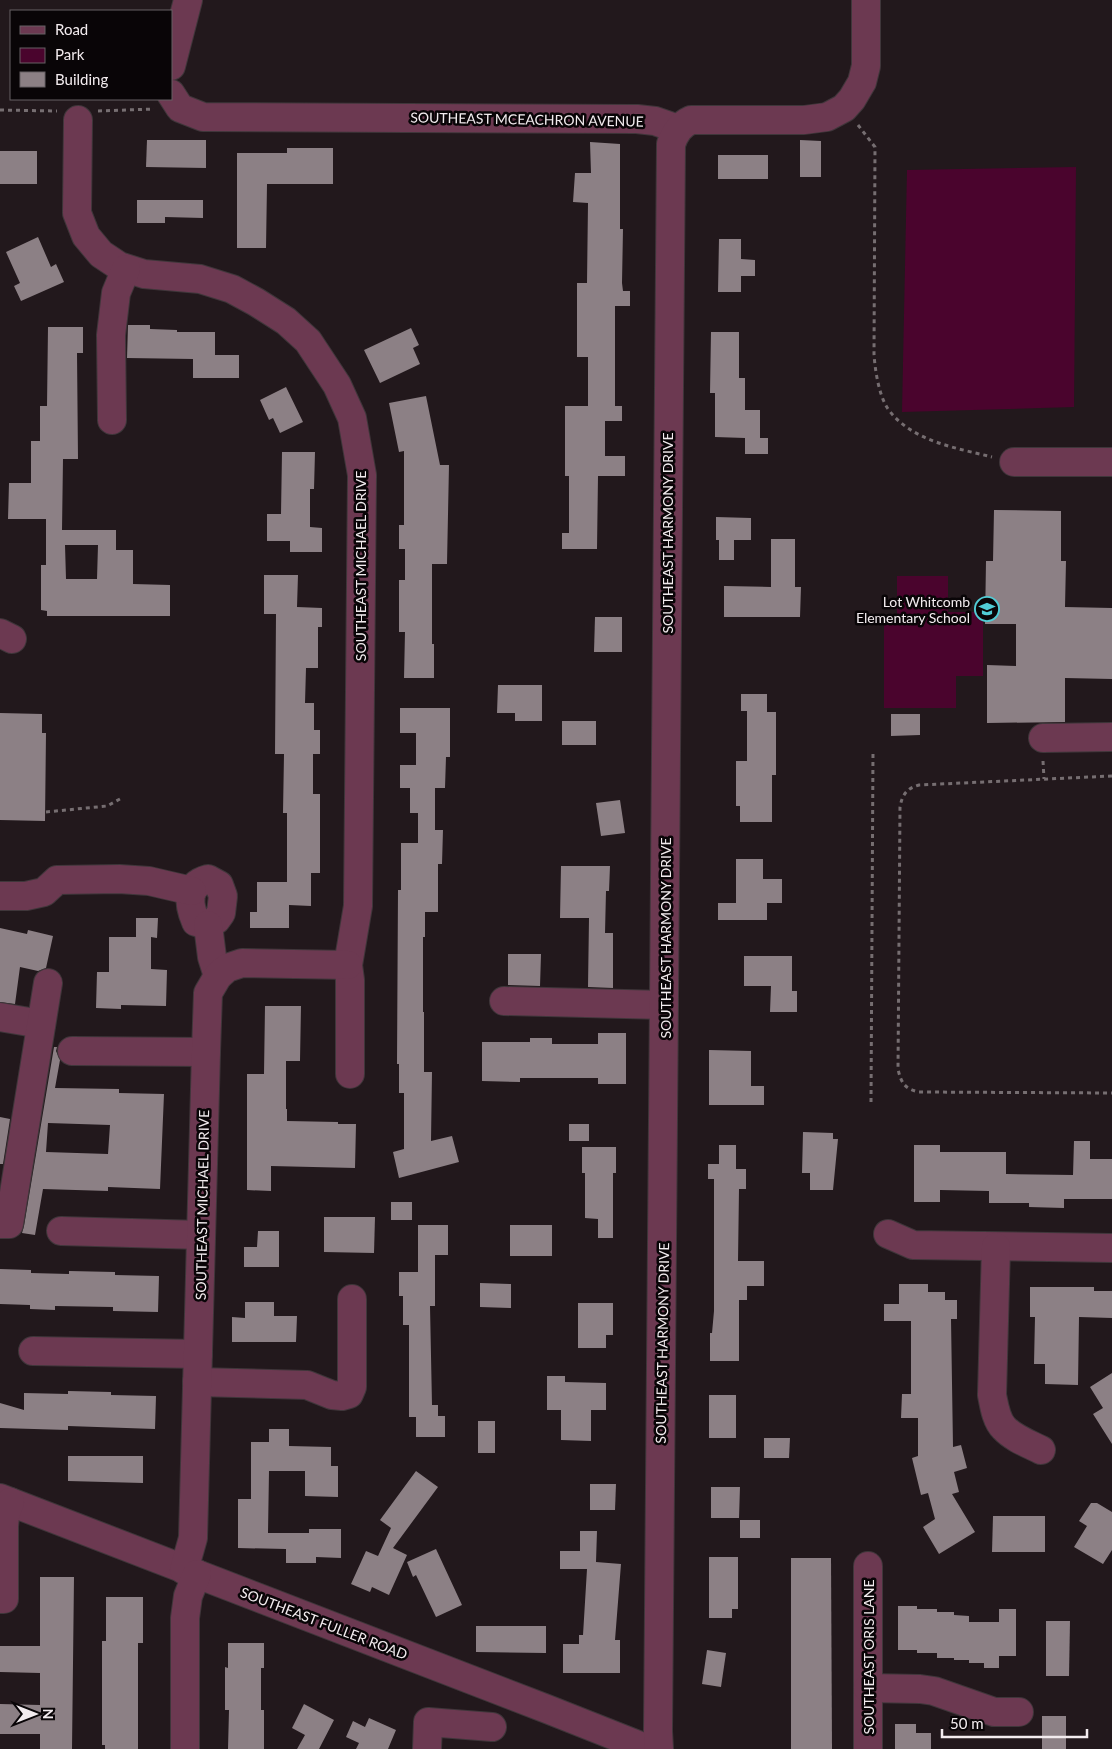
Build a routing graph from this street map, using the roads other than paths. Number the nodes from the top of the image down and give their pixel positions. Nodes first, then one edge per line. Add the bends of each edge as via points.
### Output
1 (188, 0) edge
2 (866, 0) edge
3 (172, 62) edge
4 (172, 96) edge
5 (78, 120) dead end
6 (678, 129) junction
7 (126, 269) junction
8 (112, 420) dead end
9 (1014, 462) road end
10 (1112, 462) edge
11 (1112, 737) edge
12 (1043, 738) dead end
13 (0, 896) edge
14 (348, 965) junction
15 (218, 976) junction
16 (48, 983) dead end
17 (504, 1001) dead end
18 (664, 1005) junction
19 (0, 1017) edge
20 (41, 1024) junction
21 (72, 1051) dead end
22 (206, 1052) junction
23 (350, 1074) dead end
24 (0, 1224) edge
25 (61, 1230) dead end
26 (888, 1234) dead end
27 (201, 1235) junction
28 (996, 1247) junction
29 (1112, 1248) edge
30 (352, 1299) dead end
31 (33, 1351) dead end
32 (198, 1354) junction
33 (197, 1382) junction
34 (1041, 1450) dead end
35 (5, 1500) edge
36 (868, 1566) dead end
37 (190, 1572) junction
38 (0, 1600) edge
39 (868, 1688) junction
40 (502, 1692) junction
41 (1019, 1712) dead end
42 (492, 1738) edge
43 (185, 1749) edge
44 (427, 1749) edge
45 (648, 1749) edge
46 (659, 1749) edge
47 (868, 1749) edge

1 - 3 street
2 - 6 street via 866,66 862,82 844,108 827,117 804,120 691,120
4 - 6 street, SOUTHEAST MCEACHRON AVENUE via 180,108 203,117 637,119 655,120
5 - 7 street, SOUTHEAST MICHAEL DRIVE via 77,213 86,236 101,254
6 - 18 street, SOUTHEAST HARMONY DRIVE via 670,144
7 - 8 street via 116,293 111,335
7 - 14 street, SOUTHEAST MICHAEL DRIVE via 144,274 200,279 232,289 286,321 308,341 337,385 352,418 362,484 358,906
9 - 10 street
11 - 12 street
13 - 15 street via 44,892 57,880 149,881 192,891 198,882 208,879 219,885 223,896 221,914 208,926
14 - 15 street via 242,963
14 - 23 street, SOUTHEAST MICHAEL DRIVE
15 - 22 street, SOUTHEAST MICHAEL DRIVE via 208,993
16 - 20 street
17 - 18 street
18 - 46 street, SOUTHEAST HARMONY DRIVE
19 - 20 street
20 - 24 street via 10,1224
21 - 22 street
22 - 27 street, SOUTHEAST MICHAEL DRIVE
25 - 27 street
26 - 28 street via 913,1245
27 - 32 street, SOUTHEAST MICHAEL DRIVE
28 - 29 street
28 - 34 street via 992,1395 1003,1428
30 - 33 street via 352,1387 349,1394 332,1395 307,1385
31 - 32 street
32 - 33 street, SOUTHEAST MICHAEL DRIVE
33 - 37 street, SOUTHEAST MICHAEL DRIVE
35 - 37 street, SOUTHEAST FULLER ROAD
35 - 38 street via 4,1599
36 - 39 street, SOUTHEAST ORIS LANE
37 - 40 street, SOUTHEAST FULLER ROAD
37 - 43 street, SOUTHEAST MICHAEL DRIVE via 185,1618
39 - 41 street via 934,1691 994,1712
39 - 47 street, SOUTHEAST ORIS LANE
40 - 42 street
40 - 45 street, SOUTHEAST FULLER ROAD
42 - 44 street via 428,1722

